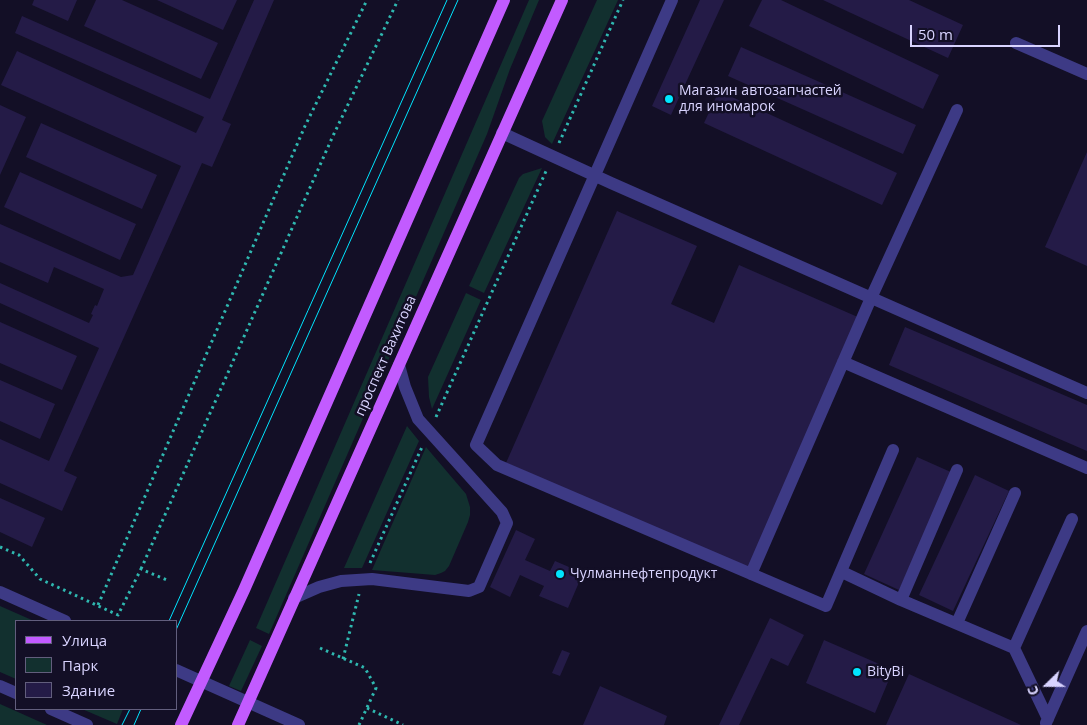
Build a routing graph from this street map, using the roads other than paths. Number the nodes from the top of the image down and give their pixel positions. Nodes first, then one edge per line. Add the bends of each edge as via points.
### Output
1 (504, 0) edge
2 (562, 0) edge
3 (672, 0) edge
4 (1016, 43) dead end
5 (1087, 74) edge
6 (957, 110) dead end
7 (502, 134) junction
8 (594, 176) junction
9 (871, 298) junction
10 (843, 362) junction
11 (399, 366) junction
12 (1087, 393) edge
13 (893, 450) dead end
14 (1087, 468) edge
15 (957, 470) dead end
16 (1015, 493) dead end
17 (1072, 519) dead end
18 (842, 572) junction
19 (750, 574) junction
20 (0, 592) edge
21 (294, 598) junction
22 (901, 600) junction
23 (63, 620) edge
24 (957, 623) junction
25 (1087, 630) edge
26 (1014, 648) junction
27 (178, 671) edge
28 (202, 681) junction
29 (0, 686) edge
30 (15, 693) edge
31 (248, 702) junction
32 (53, 710) edge
33 (1046, 722) edge
34 (87, 725) edge
35 (181, 725) edge
36 (238, 725) edge
37 (299, 725) edge

1 - 28 main road
2 - 7 main road, проспект Вахитова
3 - 8 street
4 - 5 street
6 - 9 street
7 - 8 street
7 - 11 main road, проспект Вахитова
8 - 9 street
8 - 19 street via 476,445 497,465
9 - 10 street
9 - 12 street
10 - 14 street
10 - 19 street
11 - 21 main road, проспект Вахитова
11 - 21 street via 418,419 502,512 507,523 479,587 469,591 372,579 319,586
13 - 18 street
15 - 22 street
16 - 24 street
17 - 26 street
18 - 19 street via 826,606
18 - 22 street
20 - 23 street
21 - 31 main road, проспект Вахитова
22 - 24 street
24 - 26 street
25 - 33 street
26 - 33 street
27 - 28 street
28 - 31 street
28 - 35 main road
29 - 30 street
31 - 36 main road, проспект Вахитова
31 - 37 street
32 - 34 street

